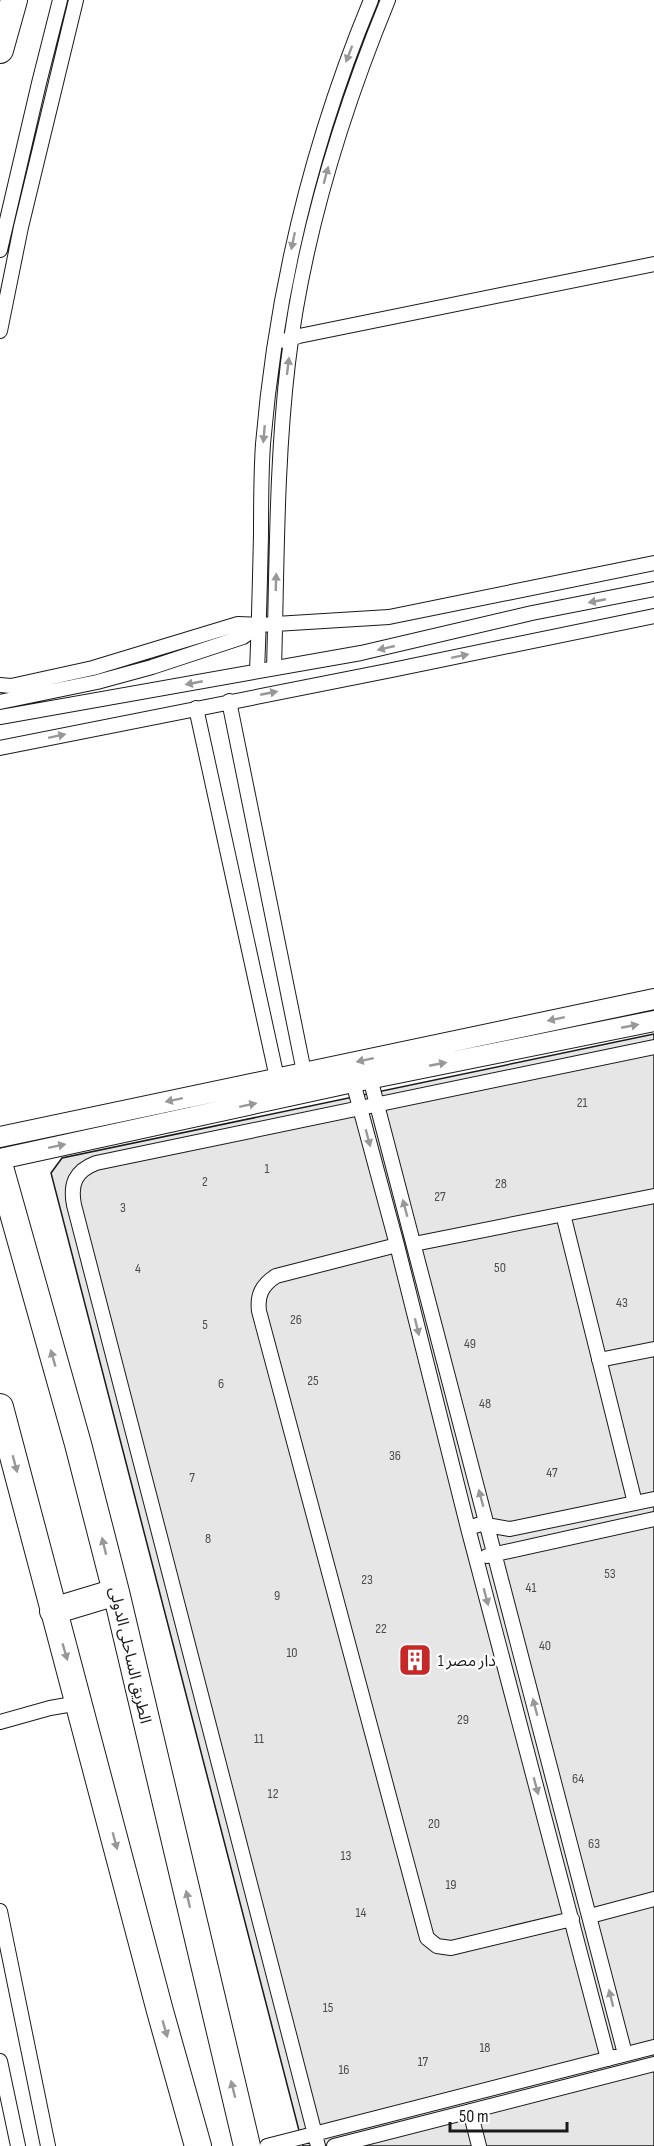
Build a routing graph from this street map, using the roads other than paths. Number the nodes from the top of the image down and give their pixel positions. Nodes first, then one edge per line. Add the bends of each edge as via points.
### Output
1 (14, 0) edge
2 (60, 0) edge
3 (76, 0) edge
4 (371, 0) edge
5 (388, 0) edge
6 (0, 50) edge
7 (0, 250) edge
8 (654, 264) edge
9 (0, 331) edge
10 (292, 338) junction
11 (275, 347) junction
12 (654, 563) edge
13 (654, 590) edge
14 (654, 616) edge
15 (275, 624) junction
16 (259, 625) junction
17 (330, 658) junction
18 (274, 668) junction
19 (257, 670) junction
20 (335, 680) junction
21 (0, 685) edge
22 (173, 687) junction
23 (229, 701) junction
24 (0, 702) edge
25 (196, 708) junction
26 (176, 711) junction
27 (0, 717) edge
28 (0, 748) edge
29 (654, 999) edge
30 (654, 1021) edge
31 (654, 1047) edge
32 (304, 1072) junction
33 (277, 1078) junction
34 (362, 1080) junction
35 (377, 1105) junction
36 (360, 1108) junction
37 (0, 1137) edge
38 (0, 1159) edge
39 (0, 1167) edge
40 (654, 1196) edge
41 (562, 1214) junction
42 (414, 1244) junction
43 (397, 1245) junction
44 (654, 1349) edge
45 (599, 1360) junction
46 (0, 1407) edge
47 (654, 1499) edge
48 (635, 1503) junction
49 (654, 1519) edge
50 (488, 1526) junction
51 (468, 1528) junction
52 (496, 1554) junction
53 (476, 1559) junction
54 (116, 1592) junction
55 (53, 1611) junction
56 (79, 1703) junction
57 (0, 1722) edge
58 (654, 1899) edge
59 (0, 1911) edge
60 (590, 1916) junction
61 (572, 1919) junction
62 (654, 2047) edge
63 (625, 2054) junction
64 (608, 2059) junction
65 (0, 2061) edge
66 (654, 2064) edge
67 (470, 2111) junction
68 (316, 2140) edge
69 (18, 2146) edge
70 (48, 2146) edge
71 (198, 2146) edge
72 (247, 2146) edge
73 (267, 2146) edge
74 (334, 2146) edge
75 (479, 2146) edge

1 - 6 highway
2 - 7 street
3 - 9 street
4 -> 11 street via 341,75 306,188
10 -> 5 street via 330,160
8 - 10 street
10 - 11 street
15 -> 10 street via 282,428
11 -> 16 street via 263,456
12 - 15 street via 389,617
13 -> 17 street
20 -> 14 street
15 - 16 street
15 - 18 street
16 - 19 street
16 - 21 street via 238,624 93,668
16 - 24 street via 243,637 152,667
17 - 18 street
17 - 20 street
18 - 19 street
19 -> 22 street
23 -> 20 street
22 - 26 street
22 - 27 street
23 - 25 street
23 - 32 street
25 - 26 street
25 - 33 street
28 -> 26 street
29 -> 32 street
34 -> 30 street
31 - 35 street
32 - 33 street
33 -> 37 street
34 - 35 street
34 - 36 street
38 -> 34 street
35 - 36 street
42 -> 35 street
36 -> 43 street
36 - 68 street via 96,1163 77,1174 72,1184 74,1205
54 -> 39 highway, الطريق الساحلى الدولى
40 - 41 street
41 - 42 street
41 - 45 street
50 -> 42 street
43 -> 51 street
43 - 61 street via 276,1276 260,1293 259,1311 427,1938 437,1946 451,1948
44 - 45 street
45 - 48 street
46 -> 55 highway
47 - 48 street
48 - 50 street via 510,1529
49 - 52 street
50 - 51 street
50 - 52 street
51 - 53 street
52 - 53 street
60 -> 52 street
53 -> 61 street
54 - 55 highway
72 -> 54 highway, الطريق الساحلى الدولى
55 -> 56 highway
56 - 57 street
56 -> 71 highway
58 - 60 street
59 - 70 street
63 -> 60 street
61 - 64 street
62 - 63 street
63 - 64 street
64 - 68 street
65 - 69 street
66 - 67 street
67 - 74 street
67 - 75 street
68 - 73 street

